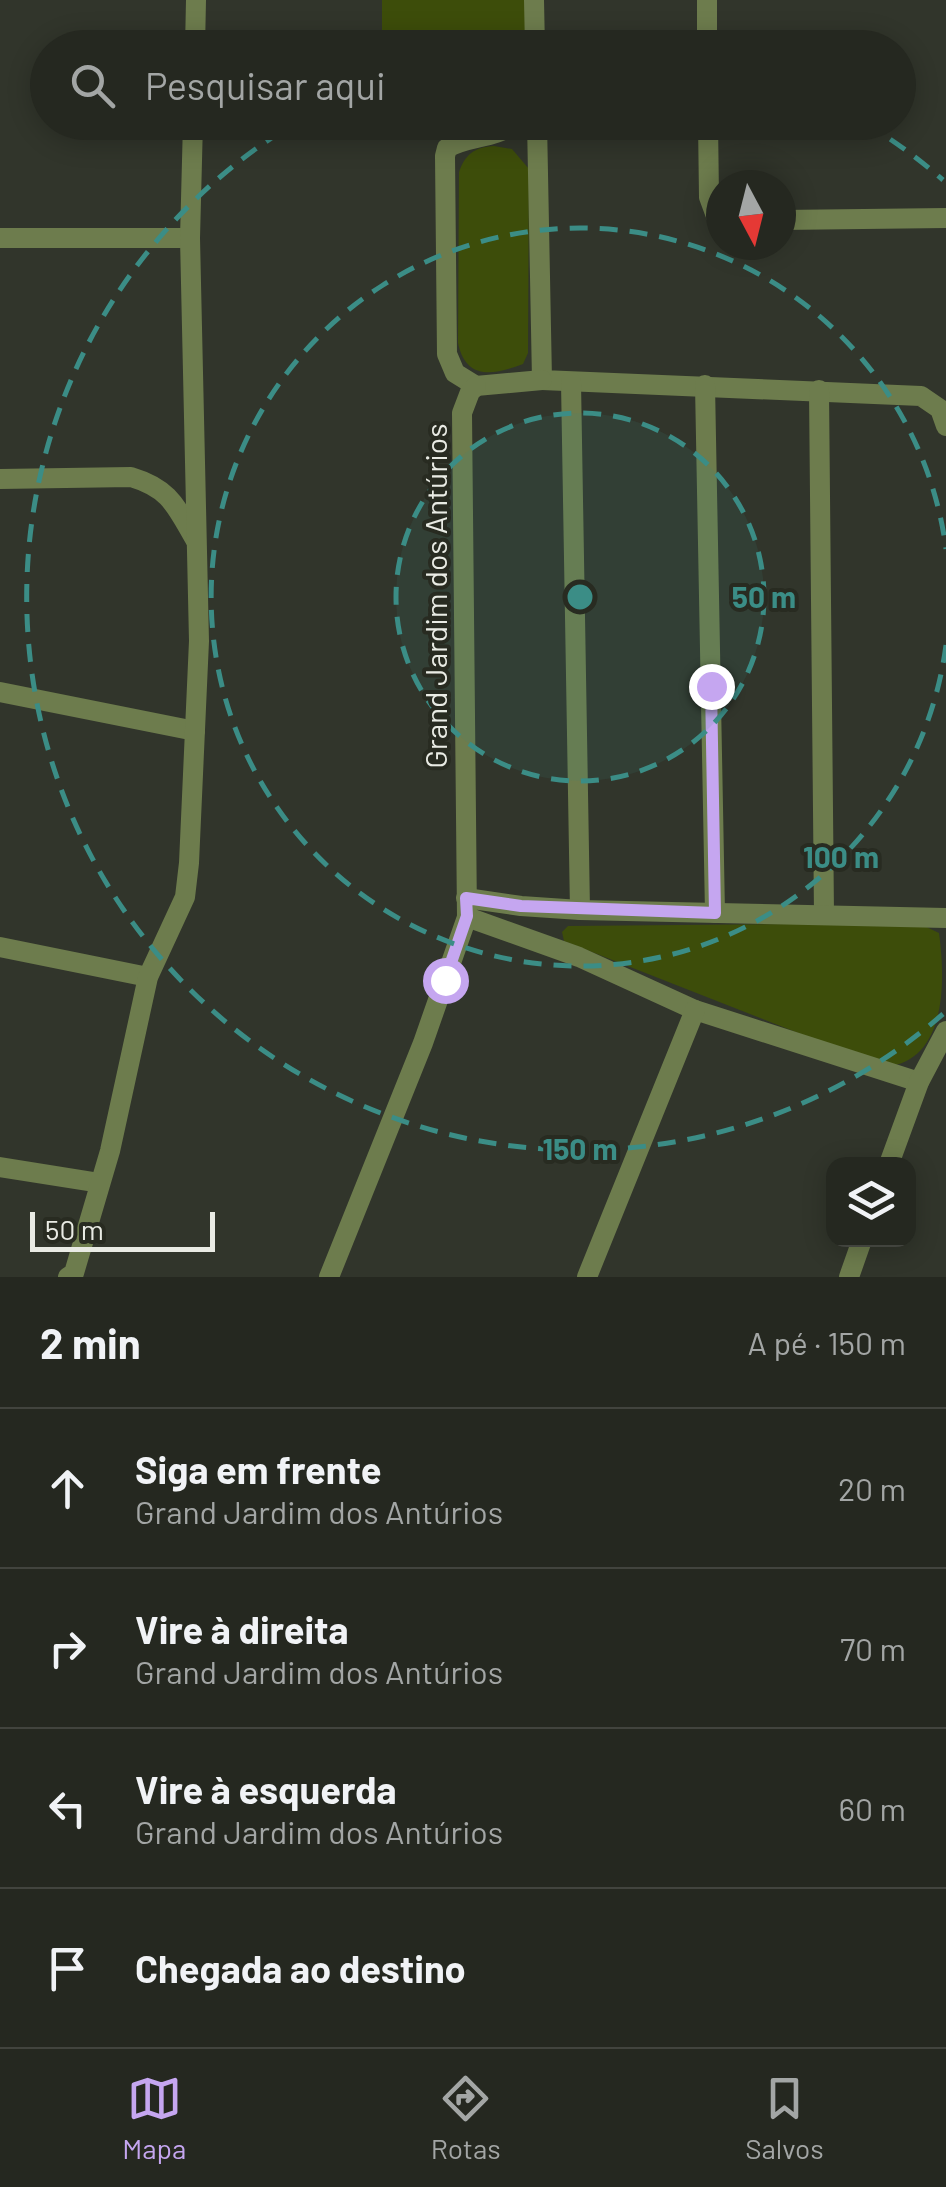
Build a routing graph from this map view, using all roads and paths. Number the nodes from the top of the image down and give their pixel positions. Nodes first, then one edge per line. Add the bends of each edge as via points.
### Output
1 (196, 0) edge
2 (534, 0) edge
3 (707, 0) edge
4 (195, 30) edge
5 (535, 30) edge
6 (707, 30) edge
7 (192, 140) edge
8 (471, 140) edge
9 (537, 140) edge
10 (708, 140) edge
11 (709, 170) edge
12 (946, 218) edge
13 (796, 220) edge
14 (0, 238) edge
15 (190, 238) junction
16 (542, 380) junction
17 (571, 382) junction
18 (706, 385) junction
19 (476, 386) junction
20 (820, 390) junction
21 (946, 426) edge
22 (0, 479) edge
23 (197, 543) junction
24 (0, 692) edge
25 (195, 731) junction
26 (467, 907) junction
27 (580, 910) junction
28 (715, 913) junction
29 (824, 914) junction
30 (946, 918) edge
31 (0, 947) edge
32 (148, 977) junction
33 (695, 1010) junction
34 (946, 1031) edge
35 (919, 1082) junction
36 (892, 1157) edge
37 (0, 1167) edge
38 (100, 1184) junction
39 (860, 1247) edge
40 (68, 1277) edge
41 (330, 1277) edge
42 (587, 1277) edge
43 (849, 1277) edge

1 - 4 street
2 - 5 street
3 - 6 street
7 - 15 street
8 - 19 street, Grand Jardim dos Antúrios via 446,148 445,156 446,354 456,373
9 - 16 street
10 - 11 street
12 - 13 street
14 - 15 street
15 - 23 street
16 - 17 street
16 - 19 street
17 - 18 street
17 - 27 street
18 - 20 street
18 - 28 street
19 - 26 street, Grand Jardim dos Antúrios via 462,413
20 - 21 street via 920,396 940,409
20 - 29 street
22 - 23 street via 147,482 162,489
23 - 25 street
24 - 25 street
25 - 32 street via 185,897
26 - 27 street
26 - 33 street
26 - 41 street, Grand Jardim dos Antúrios via 424,1043
27 - 28 street
28 - 29 street
29 - 30 street
31 - 32 street
32 - 38 street
33 - 35 street
33 - 42 street
34 - 35 street
35 - 36 street
37 - 38 street
38 - 40 street
39 - 43 street

